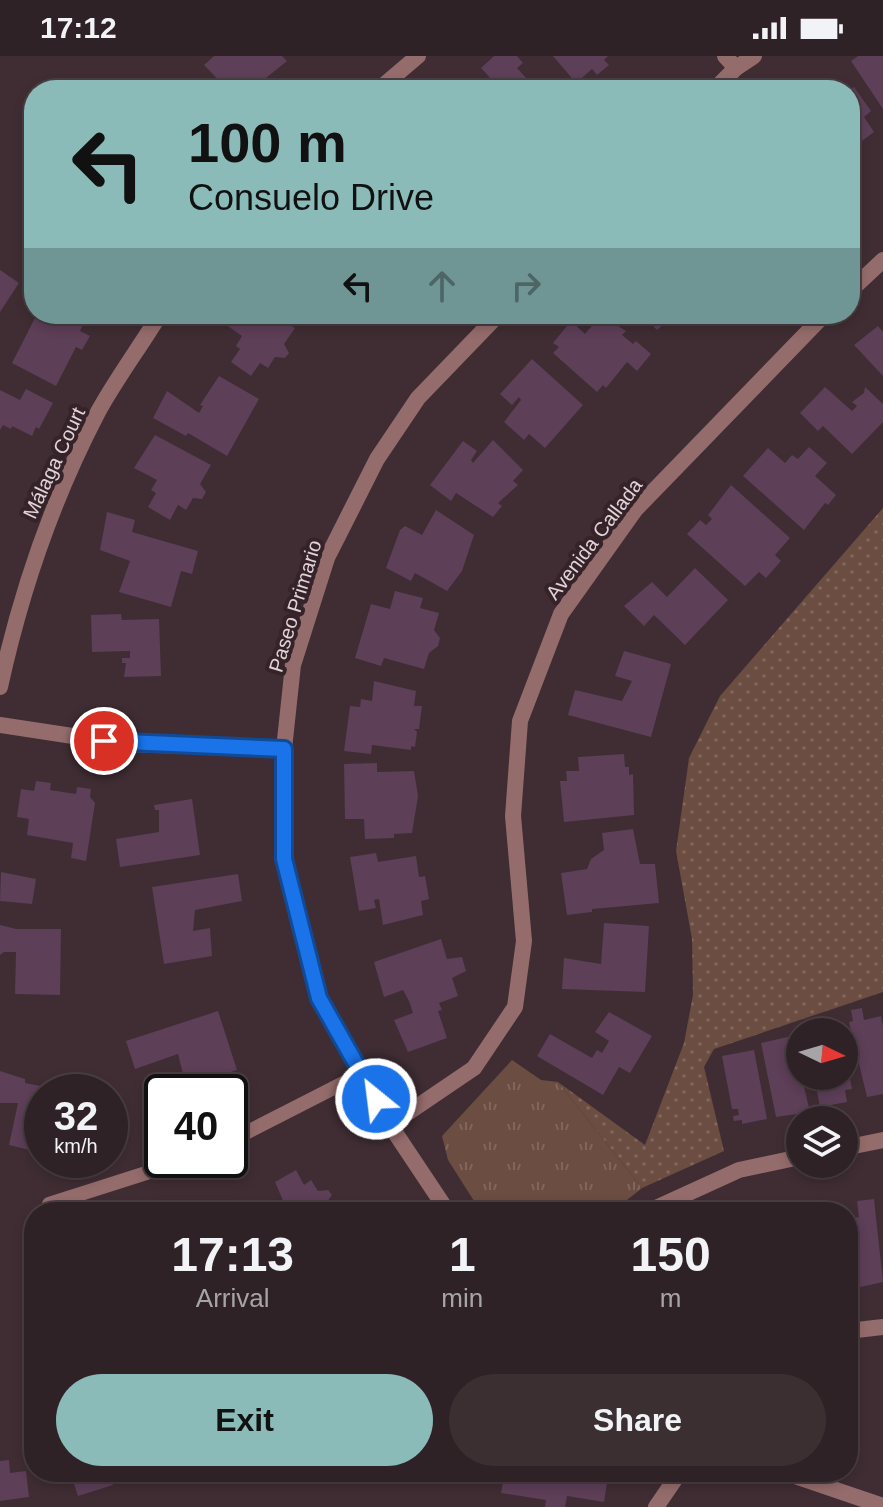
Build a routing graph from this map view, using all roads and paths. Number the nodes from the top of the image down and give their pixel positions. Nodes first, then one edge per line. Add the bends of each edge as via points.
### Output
1 (418, 56) edge
2 (754, 56) edge
3 (730, 62) edge
4 (390, 80) edge
5 (720, 80) edge
6 (883, 260) edge
7 (860, 282) edge
8 (154, 324) edge
9 (489, 324) edge
10 (815, 324) edge
11 (0, 687) edge
12 (0, 725) edge
13 (284, 749) junction
14 (361, 1074) junction
15 (390, 1125) junction
16 (248, 1132) edge
17 (883, 1140) edge
18 (858, 1145) edge
19 (786, 1160) edge
20 (144, 1174) edge
21 (55, 1202) edge
22 (441, 1202) edge
23 (669, 1202) edge
24 (883, 1327) edge
25 (858, 1330) edge
26 (673, 1482) edge
27 (812, 1482) edge
28 (883, 1506) edge
29 (656, 1507) edge

1 - 4 street
2 - 3 street
3 - 5 street
6 - 7 street
8 - 11 street, Málaga Court via 99,411 45,525
9 - 13 street, Paseo Primario via 418,398 377,459 327,558 293,665
10 - 15 street, Avenida Callada via 635,510 561,614 520,721 513,816 524,941 515,1007 474,1068
12 - 13 street via 125,744
13 - 14 street, Paseo Primario via 284,859 319,998
14 - 15 street, Paseo Primario
14 - 16 lane
15 - 22 street, Paseo Primario
17 - 18 street
19 - 23 street via 739,1170
20 - 21 lane
24 - 25 street
26 - 29 street
27 - 28 street

